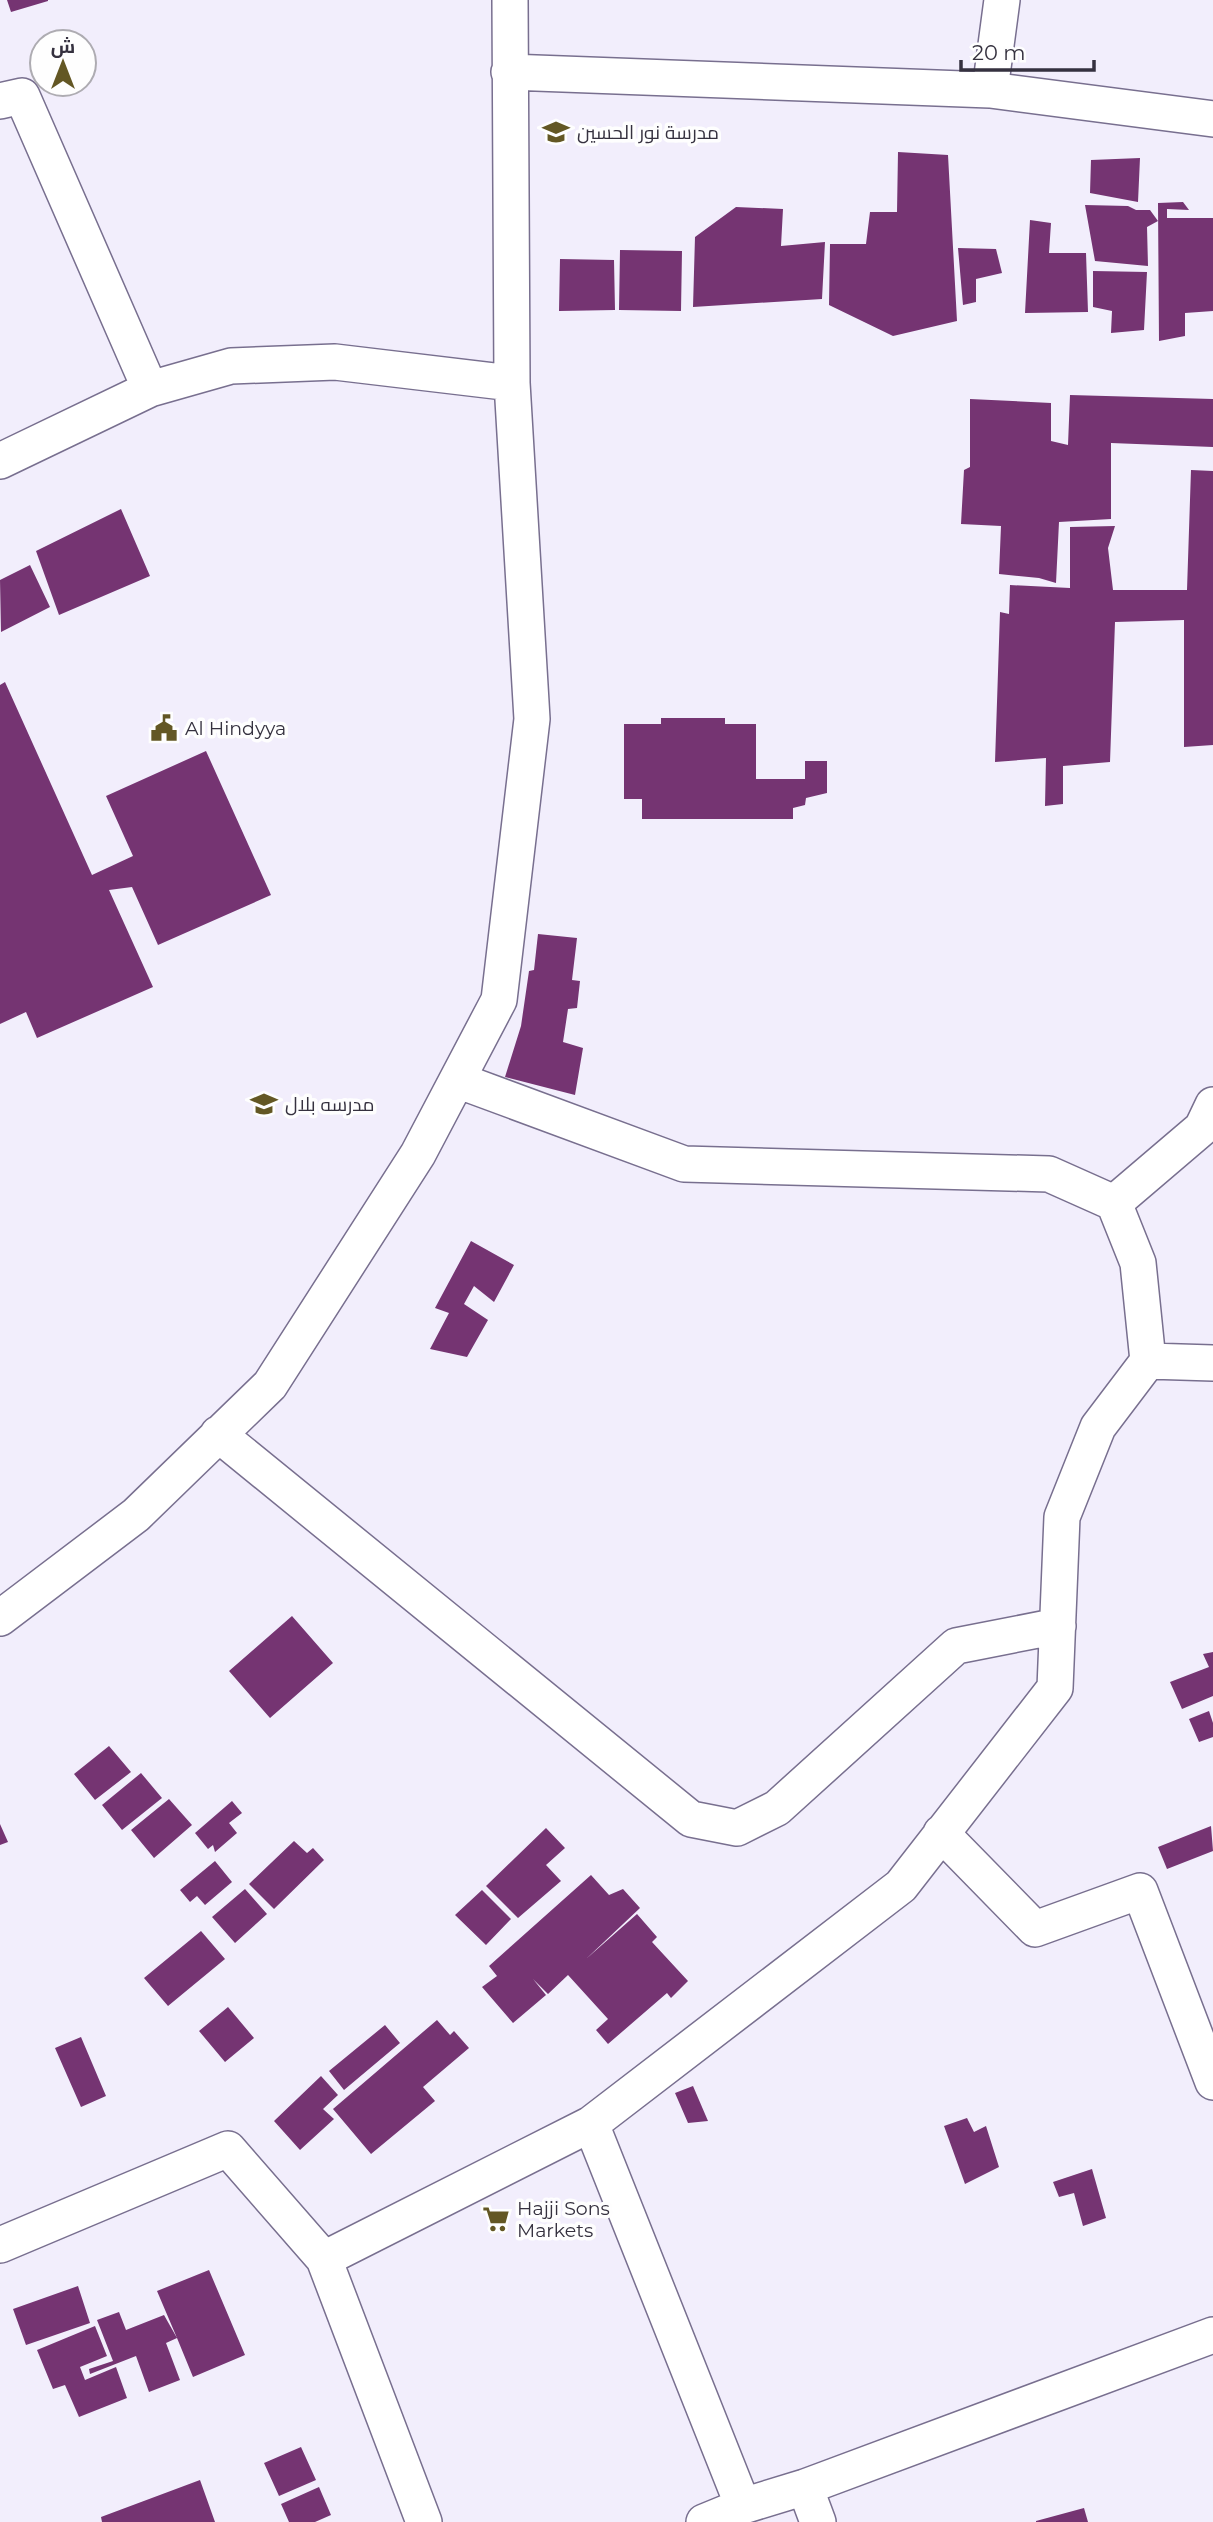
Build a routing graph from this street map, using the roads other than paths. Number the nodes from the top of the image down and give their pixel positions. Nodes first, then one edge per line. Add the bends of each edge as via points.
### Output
1 (510, 0) edge
2 (1002, 0) edge
3 (509, 72) junction
4 (990, 90) junction
5 (0, 102) edge
6 (1213, 119) edge
7 (512, 383) junction
8 (150, 389) junction
9 (0, 461) edge
10 (457, 1080) junction
11 (1213, 1105) edge
12 (1114, 1203) junction
13 (1148, 1361) junction
14 (1213, 1363) edge
15 (218, 1434) junction
16 (0, 1619) edge
17 (1058, 1626) junction
18 (941, 1833) junction
19 (1207, 2042) edge
20 (1213, 2082) edge
21 (591, 2124) junction
22 (0, 2245) edge
23 (324, 2259) junction
24 (1213, 2334) edge
25 (805, 2487) junction
26 (743, 2506) junction
27 (424, 2522) edge
28 (704, 2522) edge
29 (818, 2522) edge

1 - 3 street
2 - 4 street
3 - 4 street
3 - 7 street
4 - 6 street
5 - 8 street via 22,96
7 - 8 street via 335,362 231,366
7 - 10 street via 532,719 499,1000
8 - 9 street
10 - 12 street via 684,1164 1049,1174
10 - 15 street via 418,1154 270,1385
11 - 12 street via 1202,1128
12 - 13 street via 1138,1263
13 - 14 street
13 - 17 street via 1098,1427 1062,1517
15 - 16 street via 136,1515
15 - 17 street via 691,1819 737,1828 777,1808 956,1646
17 - 18 street via 1055,1688
18 - 19 street via 1035,1929 1140,1891
18 - 21 street via 901,1886
19 - 20 street
21 - 23 street
21 - 26 street
22 - 23 street via 228,2148
23 - 27 street
24 - 25 street
25 - 26 street
25 - 29 street
26 - 28 street

